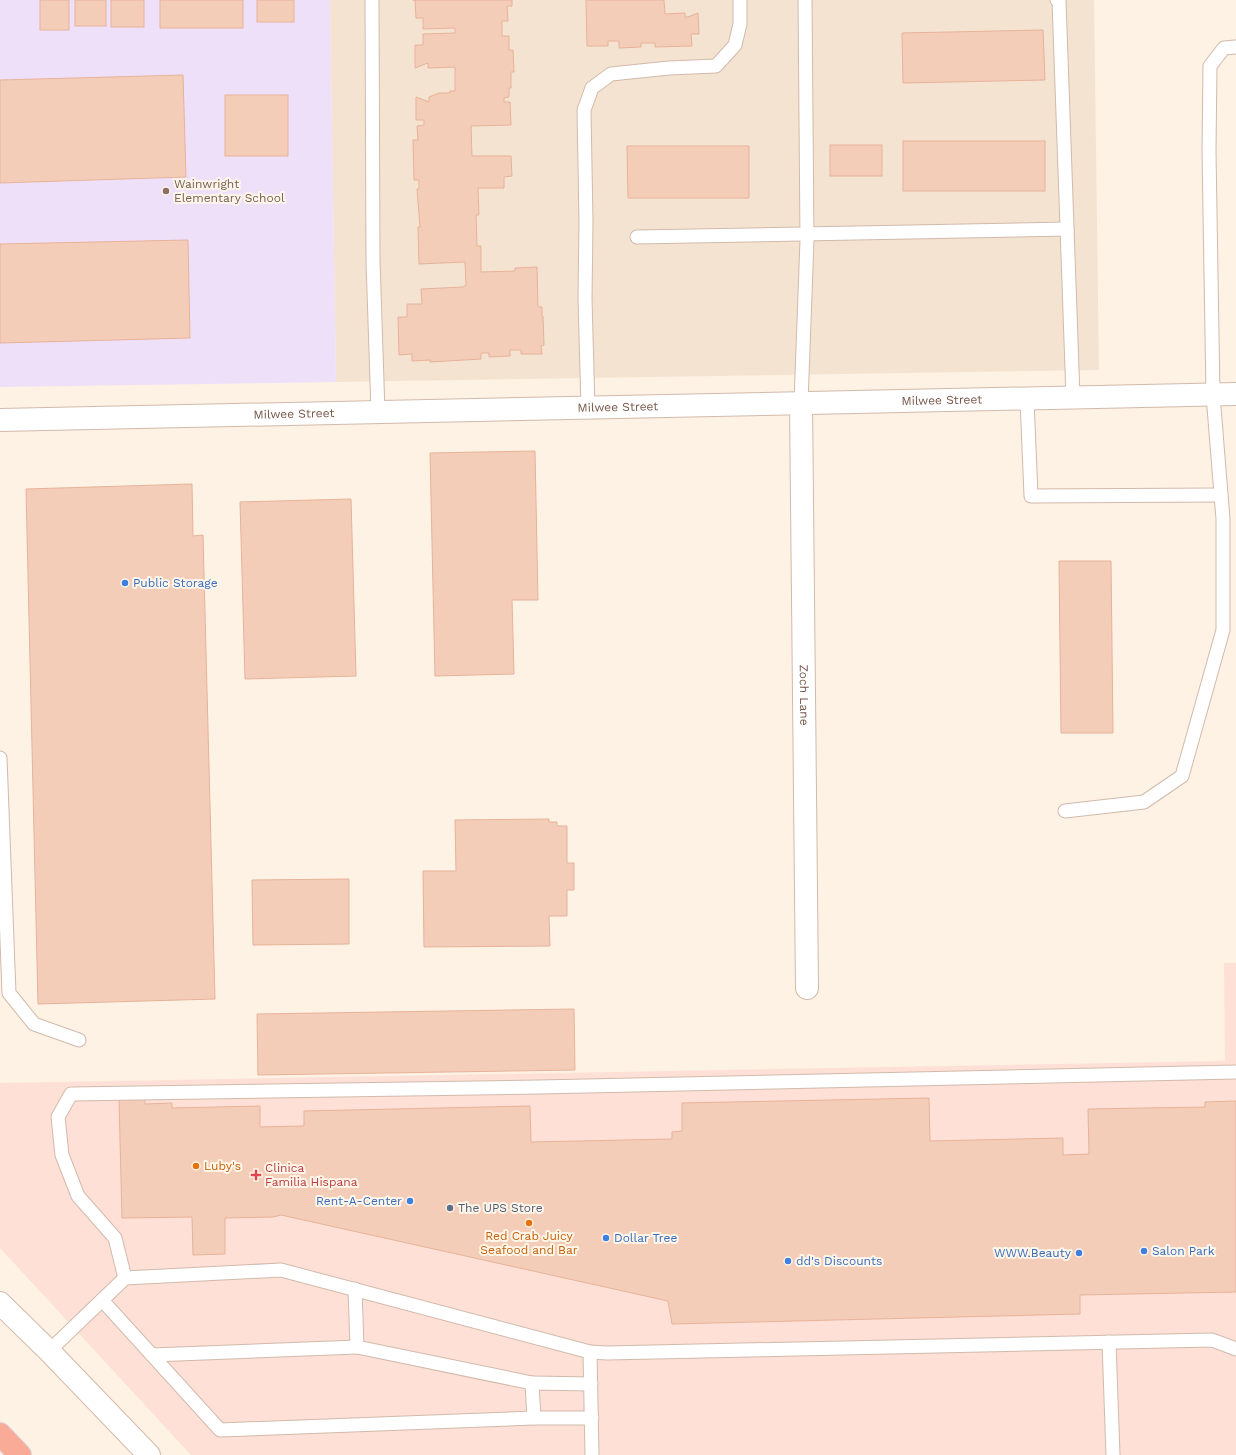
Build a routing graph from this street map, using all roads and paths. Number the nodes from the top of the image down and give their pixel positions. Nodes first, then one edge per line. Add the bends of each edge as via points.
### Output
1 (372, 0) edge
2 (740, 0) edge
3 (805, 0) edge
4 (1057, 0) edge
5 (1236, 47) edge
6 (1067, 230) junction
7 (807, 234) junction
8 (637, 237) dead end
9 (1236, 394) edge
10 (1213, 395) junction
11 (1073, 397) junction
12 (1027, 399) junction
13 (801, 403) junction
14 (588, 408) junction
15 (378, 412) junction
16 (0, 420) edge
17 (1221, 495) junction
18 (0, 758) edge
19 (1065, 811) dead end
20 (807, 988) dead end
21 (78, 1040) dead end
22 (1236, 1072) edge
23 (125, 1278) junction
24 (354, 1289) junction
25 (102, 1300) junction
26 (0, 1303) edge
27 (1109, 1342) junction
28 (356, 1346) junction
29 (1236, 1349) edge
30 (49, 1351) junction
31 (590, 1352) junction
32 (152, 1355) junction
33 (532, 1383) junction
34 (591, 1384) junction
35 (534, 1418) junction
36 (592, 1418) junction
37 (0, 1434) edge
38 (20, 1455) edge
39 (149, 1455) edge
40 (592, 1455) edge
41 (1112, 1455) edge

1 - 15 lane via 373,261
2 - 14 lane via 740,24 735,45 716,66 611,74 592,88 584,110
3 - 7 lane
4 - 6 lane
5 - 10 lane via 1224,48 1210,66
6 - 7 lane
6 - 11 lane
7 - 8 lane
7 - 13 lane
9 - 10 street, Milwee Street
10 - 11 street, Milwee Street
10 - 17 lane
11 - 12 street, Milwee Street
12 - 13 street, Milwee Street
12 - 17 lane via 1031,496
13 - 14 street, Milwee Street
13 - 20 street, Zoch Lane
14 - 15 street, Milwee Street
15 - 16 street, Milwee Street
17 - 19 lane via 1223,630 1182,776 1144,802
18 - 21 lane via 9,993 34,1024
22 - 23 lane via 71,1094 58,1117 62,1155 78,1196 115,1238
23 - 24 lane via 281,1270
23 - 25 lane
24 - 28 lane
24 - 31 lane
25 - 30 lane
25 - 32 lane
26 - 30 street
27 - 29 lane via 1212,1340
27 - 31 lane
27 - 41 lane
28 - 32 lane
28 - 33 lane
30 - 39 street
31 - 34 lane
32 - 35 lane via 220,1430
33 - 34 lane
33 - 35 lane
34 - 36 lane
35 - 36 lane
36 - 40 lane
37 - 38 highway

